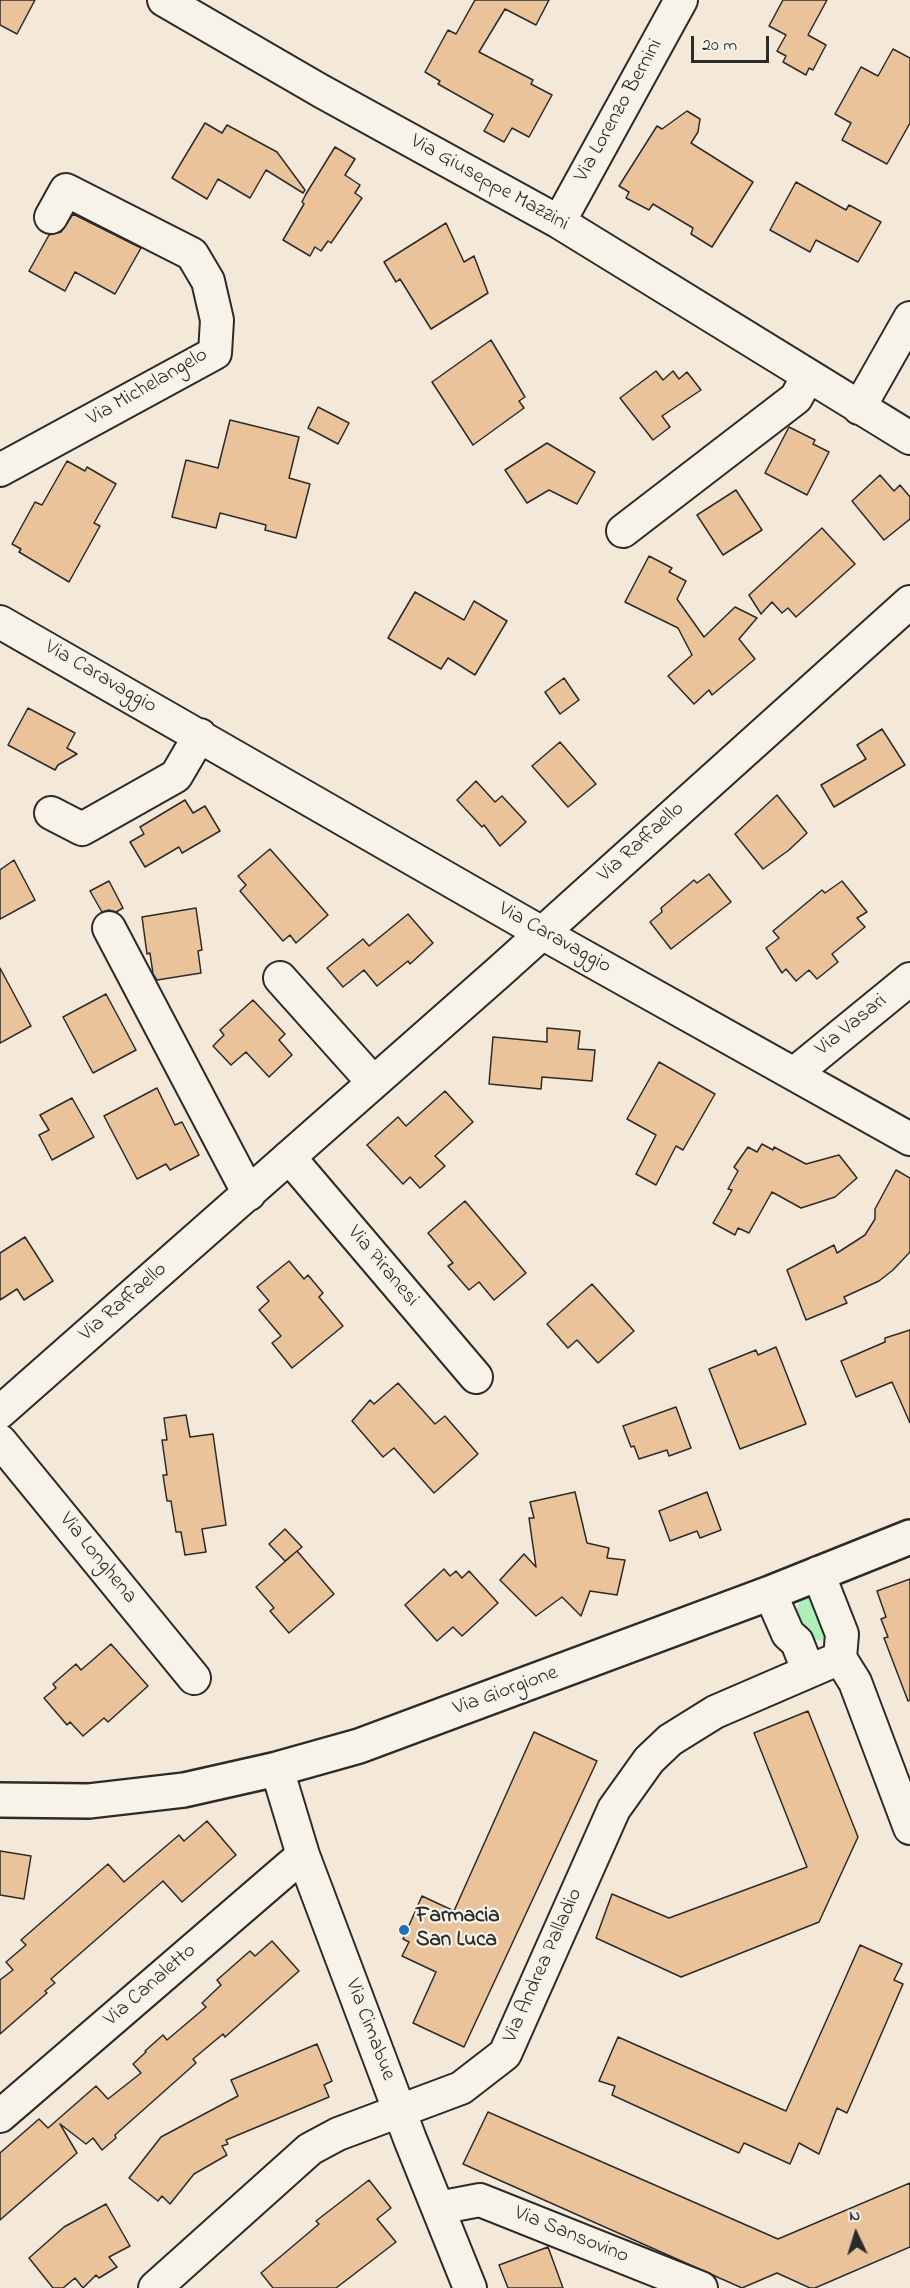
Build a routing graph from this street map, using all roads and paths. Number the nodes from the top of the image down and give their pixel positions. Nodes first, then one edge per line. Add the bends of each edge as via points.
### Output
1 (164, 0) edge
2 (681, 0) edge
3 (51, 217) dead end
4 (559, 222) junction
5 (910, 318) edge
6 (808, 376) junction
7 (859, 408) junction
8 (910, 438) edge
9 (0, 470) edge
10 (623, 531) dead end
11 (910, 602) edge
12 (0, 622) edge
13 (200, 735) junction
14 (51, 813) dead end
15 (109, 928) dead end
16 (542, 933) junction
17 (280, 978) dead end
18 (910, 979) edge
19 (795, 1073) junction
20 (374, 1082) junction
21 (910, 1140) edge
22 (288, 1157) junction
23 (249, 1194) junction
24 (476, 1377) dead end
25 (0, 1412) edge
26 (0, 1441) edge
27 (910, 1538) edge
28 (818, 1573) junction
29 (770, 1593) junction
30 (840, 1658) junction
31 (808, 1670) junction
32 (194, 1678) dead end
33 (278, 1769) junction
34 (0, 1785) edge
35 (0, 1800) edge
36 (89, 1801) junction
37 (910, 1828) edge
38 (303, 1855) junction
39 (400, 2112) junction
40 (0, 2116) edge
41 (438, 2208) junction
42 (155, 2288) edge
43 (470, 2288) edge
44 (701, 2288) edge

1 - 4 street, Via Giuseppe Mazzini
2 - 4 street, Via Lorenzo Bernini
3 - 9 street, Via Michelangelo via 66,190 192,255 208,281 217,320 215,352
4 - 6 street, Via Giuseppe Mazzini
5 - 7 street
6 - 7 street, Via Giuseppe Mazzini
6 - 10 street via 796,398
7 - 8 street, Via Giuseppe Mazzini
11 - 16 street, Via Raffaello
12 - 13 street, Via Caravaggio
13 - 14 street via 176,776 82,829
13 - 16 street, Via Caravaggio
15 - 23 street
16 - 19 street, Via Caravaggio
16 - 20 street, Via Raffaello
17 - 20 street
18 - 19 street, Via Vasari
19 - 21 street, Via Caravaggio
20 - 22 street, Via Raffaello
22 - 23 street, Via Raffaello
22 - 24 street, Via Piranesi
23 - 25 street, Via Raffaello
26 - 32 street, Via Longhena
27 - 28 main road, Via Giorgione
28 - 29 main road, Via Giorgione
28 - 30 street via 842,1634
29 - 31 street
29 - 33 main road, Via Giorgione via 359,1746
30 - 31 street, Via Andrea Palladio
30 - 37 street via 855,1682
31 - 39 street, Via Andrea Palladio via 693,1724 649,1760 614,1809 505,2054 461,2088
33 - 36 main road, Via Giorgione via 184,1790
33 - 38 street, Via Cimabue
34 - 36 main road, Via Giorgione
35 - 36 main road, Via Giorgione
38 - 39 street, Via Cimabue
38 - 40 street, Via Canaletto
39 - 41 street, Via Cimabue
39 - 42 street, Via Andrea Palladio via 338,2134 310,2149
41 - 43 street, Via Cimabue
41 - 44 street, Via Sansovino via 480,2200

